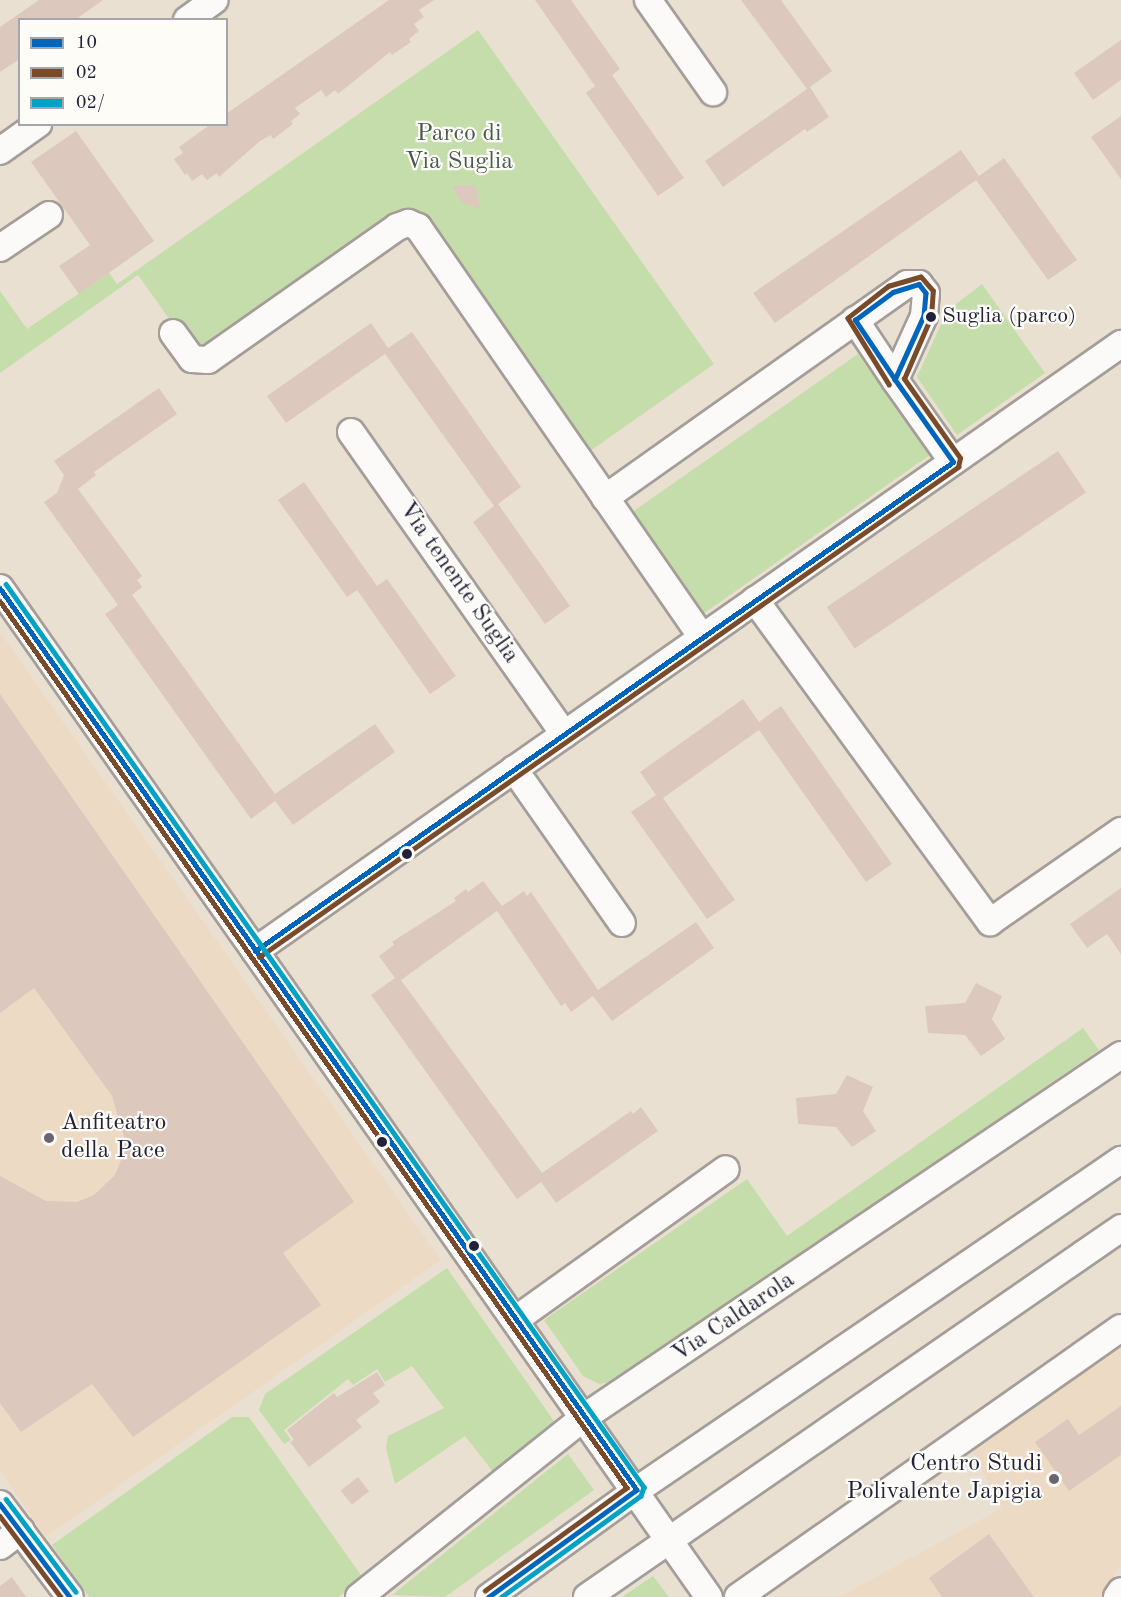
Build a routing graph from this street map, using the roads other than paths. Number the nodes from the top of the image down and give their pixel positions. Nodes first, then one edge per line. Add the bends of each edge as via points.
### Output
1 (215, 0) edge
2 (648, 0) edge
3 (190, 18) edge
4 (713, 92) dead end
5 (35, 126) edge
6 (0, 151) edge
7 (49, 215) dead end
8 (0, 248) edge
9 (855, 320) junction
10 (173, 333) dead end
11 (1121, 344) edge
12 (895, 380) junction
13 (351, 432) dead end
14 (953, 462) junction
15 (605, 498) junction
16 (0, 588) edge
17 (755, 600) junction
18 (702, 638) junction
19 (564, 734) junction
20 (514, 769) junction
21 (1121, 831) edge
22 (622, 923) dead end
23 (255, 951) junction
24 (1121, 1055) edge
25 (1121, 1160) edge
26 (726, 1168) dead end
27 (1121, 1228) edge
28 (515, 1320) junction
29 (1121, 1328) edge
30 (583, 1418) junction
31 (637, 1490) junction
32 (0, 1504) edge
33 (21, 1530) junction
34 (669, 1539) junction
35 (0, 1546) edge
36 (1121, 1591) edge
37 (70, 1597) edge
38 (359, 1597) edge
39 (489, 1597) edge
40 (586, 1597) edge
41 (709, 1597) edge
42 (738, 1597) edge
43 (1118, 1597) edge

1 - 3 street
2 - 4 street
5 - 6 street
7 - 8 street
9 - 12 street
9 - 12 street via 908,284 919,284 926,293 924,316
9 - 15 street
10 - 15 street via 192,359 208,360 408,223 418,227
11 - 14 street
12 - 14 street
13 - 19 street, Via tenente Suglia
14 - 17 street
15 - 18 street
16 - 23 street
17 - 18 street
17 - 21 street via 990,922
18 - 19 street
19 - 20 street
20 - 22 street
20 - 23 street
23 - 28 street
24 - 30 street, Via Caldarola
25 - 31 street
26 - 28 street
27 - 34 street
28 - 30 street
29 - 42 street
30 - 31 street
30 - 38 street, Via Caldarola
31 - 34 street
31 - 39 street
32 - 33 street
33 - 35 street
33 - 37 street
34 - 40 street
34 - 41 street
36 - 43 street

